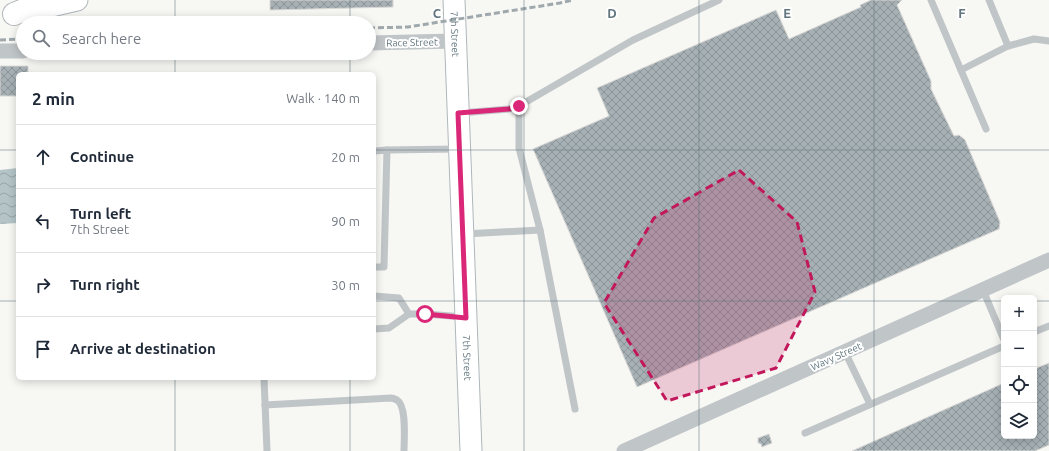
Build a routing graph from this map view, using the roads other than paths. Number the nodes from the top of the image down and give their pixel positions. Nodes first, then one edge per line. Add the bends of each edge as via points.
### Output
1 (48, 0) edge
2 (77, 0) edge
3 (454, 0) edge
4 (719, 0) edge
5 (931, 0) edge
6 (989, 0) edge
7 (14, 14) joint
8 (455, 41) junction
9 (1049, 41) edge
10 (376, 43) edge
11 (1008, 46) junction
12 (0, 51) edge
13 (16, 51) edge
14 (961, 70) junction
15 (519, 106) junction
16 (458, 113) junction
17 (986, 129) dead end
18 (460, 149) junction
19 (387, 150) junction
20 (376, 151) edge
21 (540, 230) junction
22 (463, 234) junction
23 (1049, 260) edge
24 (376, 267) edge
25 (983, 290) junction
26 (376, 296) edge
27 (409, 314) junction
28 (466, 318) junction
29 (1049, 326) edge
30 (376, 328) edge
31 (1036, 331) edge
32 (1001, 333) edge
33 (1001, 347) edge
34 (845, 352) junction
35 (264, 380) edge
36 (870, 404) junction
37 (265, 405) junction
38 (575, 409) dead end
39 (805, 433) dead end
40 (267, 451) edge
41 (404, 451) edge
42 (471, 451) edge
43 (624, 451) edge

1 - 7 highway
2 - 7 street
3 - 8 street, 7th Street
4 - 15 lane via 633,40
5 - 14 lane
6 - 11 lane
8 - 10 street, Race Street
8 - 16 street, 7th Street
9 - 11 lane via 1034,39
11 - 14 lane
12 - 13 street
14 - 17 lane
15 - 16 lane
15 - 21 lane via 519,148
16 - 18 street, 7th Street
18 - 19 lane
18 - 22 street, 7th Street
19 - 20 lane
19 - 24 lane via 384,266
21 - 22 lane
21 - 38 lane
22 - 28 street, 7th Street
23 - 25 street, Wavy Street
25 - 32 lane
25 - 34 street, Wavy Street
26 - 27 lane via 399,298
27 - 28 lane
27 - 30 lane via 389,328
28 - 42 street, 7th Street
29 - 31 lane
33 - 36 lane
34 - 36 lane
34 - 43 street, Wavy Street
35 - 37 lane
36 - 39 lane
37 - 40 lane
37 - 41 lane via 391,398 401,405 403,413

